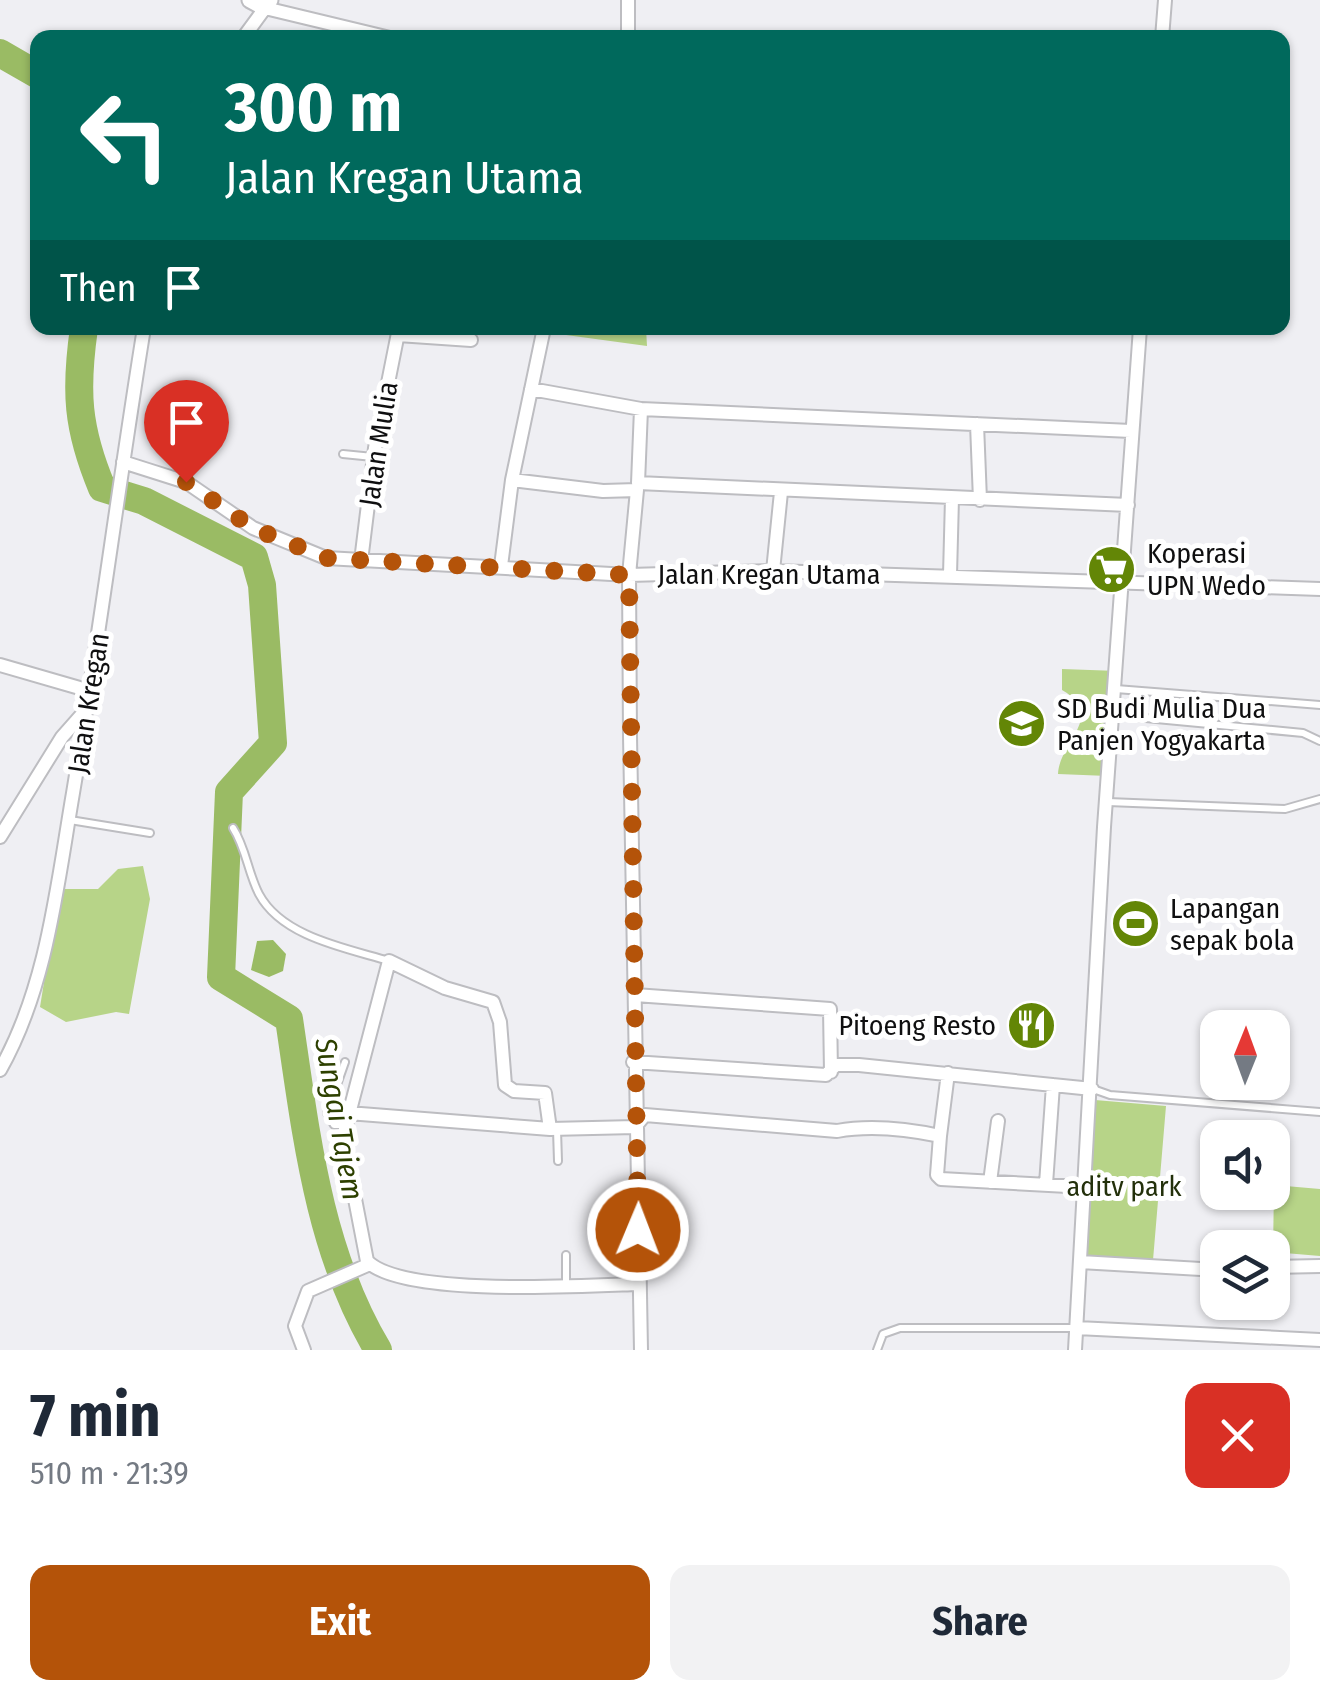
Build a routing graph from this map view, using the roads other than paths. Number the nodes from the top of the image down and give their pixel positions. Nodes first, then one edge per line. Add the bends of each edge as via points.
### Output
1 (628, 0) edge
2 (1166, 0) edge
3 (262, 3) edge
4 (247, 30) edge
5 (346, 30) edge
6 (628, 30) edge
7 (1163, 30) edge
8 (143, 335) edge
9 (398, 335) edge
10 (431, 335) edge
11 (543, 335) edge
12 (1139, 335) edge
13 (471, 340) dead end
14 (531, 390) junction
15 (642, 409) junction
16 (977, 424) junction
17 (1131, 431) junction
18 (343, 454) dead end
19 (374, 457) junction
20 (122, 462) junction
21 (512, 480) junction
22 (781, 492) junction
23 (952, 498) junction
24 (980, 500) junction
25 (1128, 505) junction
26 (361, 561) junction
27 (501, 566) junction
28 (773, 571) junction
29 (629, 575) junction
30 (950, 575) junction
31 (1123, 584) junction
32 (1320, 589) edge
33 (0, 665) edge
34 (1116, 689) junction
35 (90, 691) junction
36 (1320, 706) edge
37 (87, 709) junction
38 (1114, 715) junction
39 (1320, 741) edge
40 (1320, 799) edge
41 (1106, 802) junction
42 (68, 820) junction
43 (233, 828) dead end
44 (150, 833) dead end
45 (0, 837) edge
46 (388, 961) junction
47 (634, 995) junction
48 (2, 1061) edge
49 (345, 1062) dead end
50 (633, 1062) junction
51 (831, 1072) junction
52 (948, 1073) junction
53 (1054, 1085) junction
54 (1092, 1089) junction
55 (1320, 1112) edge
56 (346, 1119) junction
57 (998, 1121) dead end
58 (635, 1126) junction
59 (554, 1129) junction
60 (940, 1136) junction
61 (558, 1161) dead end
62 (990, 1182) junction
63 (1046, 1184) junction
64 (1086, 1186) junction
65 (566, 1256) dead end
66 (1080, 1262) junction
67 (370, 1264) junction
68 (1290, 1266) edge
69 (1320, 1266) edge
70 (1200, 1269) edge
71 (636, 1284) junction
72 (566, 1286) junction
73 (1077, 1328) junction
74 (1320, 1340) edge
75 (304, 1350) edge
76 (641, 1350) edge
77 (877, 1350) edge
78 (1075, 1350) edge

1 - 6 street
2 - 7 street
3 - 4 street
3 - 5 street
8 - 20 street, Jalan Kregan
9 - 19 street, Jalan Mulia
10 - 13 street
11 - 14 street
12 - 17 street
14 - 15 street
14 - 21 street
15 - 16 street
15 - 22 street via 638,483
16 - 17 street
16 - 24 street
17 - 25 street
18 - 19 lane
19 - 26 street, Jalan Mulia
20 - 26 street, Jalan Kregan Utama via 186,482 280,542 326,558
20 - 35 street, Jalan Kregan
21 - 27 street
21 - 29 street via 636,490
22 - 23 street
22 - 28 street
23 - 24 street
23 - 30 street
24 - 25 street
25 - 31 street
26 - 27 street, Jalan Kregan Utama
27 - 29 street, Jalan Kregan Utama
28 - 29 street, Jalan Kregan Utama
28 - 30 street, Jalan Kregan Utama
29 - 47 street
30 - 31 street, Jalan Kregan Utama
31 - 32 street, Jalan Kregan Utama
31 - 34 street
33 - 35 street
34 - 36 lane
34 - 38 street
35 - 37 street, Jalan Kregan
37 - 42 street, Jalan Kregan
37 - 45 street
38 - 39 lane via 1303,733
38 - 41 street
40 - 41 lane via 1270,810
41 - 54 street
42 - 44 lane
42 - 48 street, Jalan Kregan via 31,1003
43 - 46 lane via 256,888 280,920
46 - 56 street
46 - 59 street via 492,1002 505,1084 545,1093
47 - 50 street
47 - 51 street via 830,1009
49 - 56 lane via 328,1113 334,1125
50 - 51 street
50 - 58 street
51 - 52 street via 836,1065 858,1065
52 - 53 street
52 - 60 street
53 - 54 street
53 - 63 street
54 - 55 lane
54 - 64 street
56 - 59 street
56 - 67 street via 346,1172
57 - 62 street
58 - 59 street
58 - 60 street via 645,1114
58 - 71 street
59 - 61 lane
60 - 62 street via 938,1178
62 - 63 street
63 - 64 street
64 - 66 street
65 - 72 lane
66 - 70 street
66 - 73 street
67 - 72 street via 442,1283
67 - 75 street via 308,1291 295,1326
68 - 69 street
71 - 72 street
71 - 76 street
73 - 74 street
73 - 77 lane via 896,1328 880,1337
73 - 78 street

